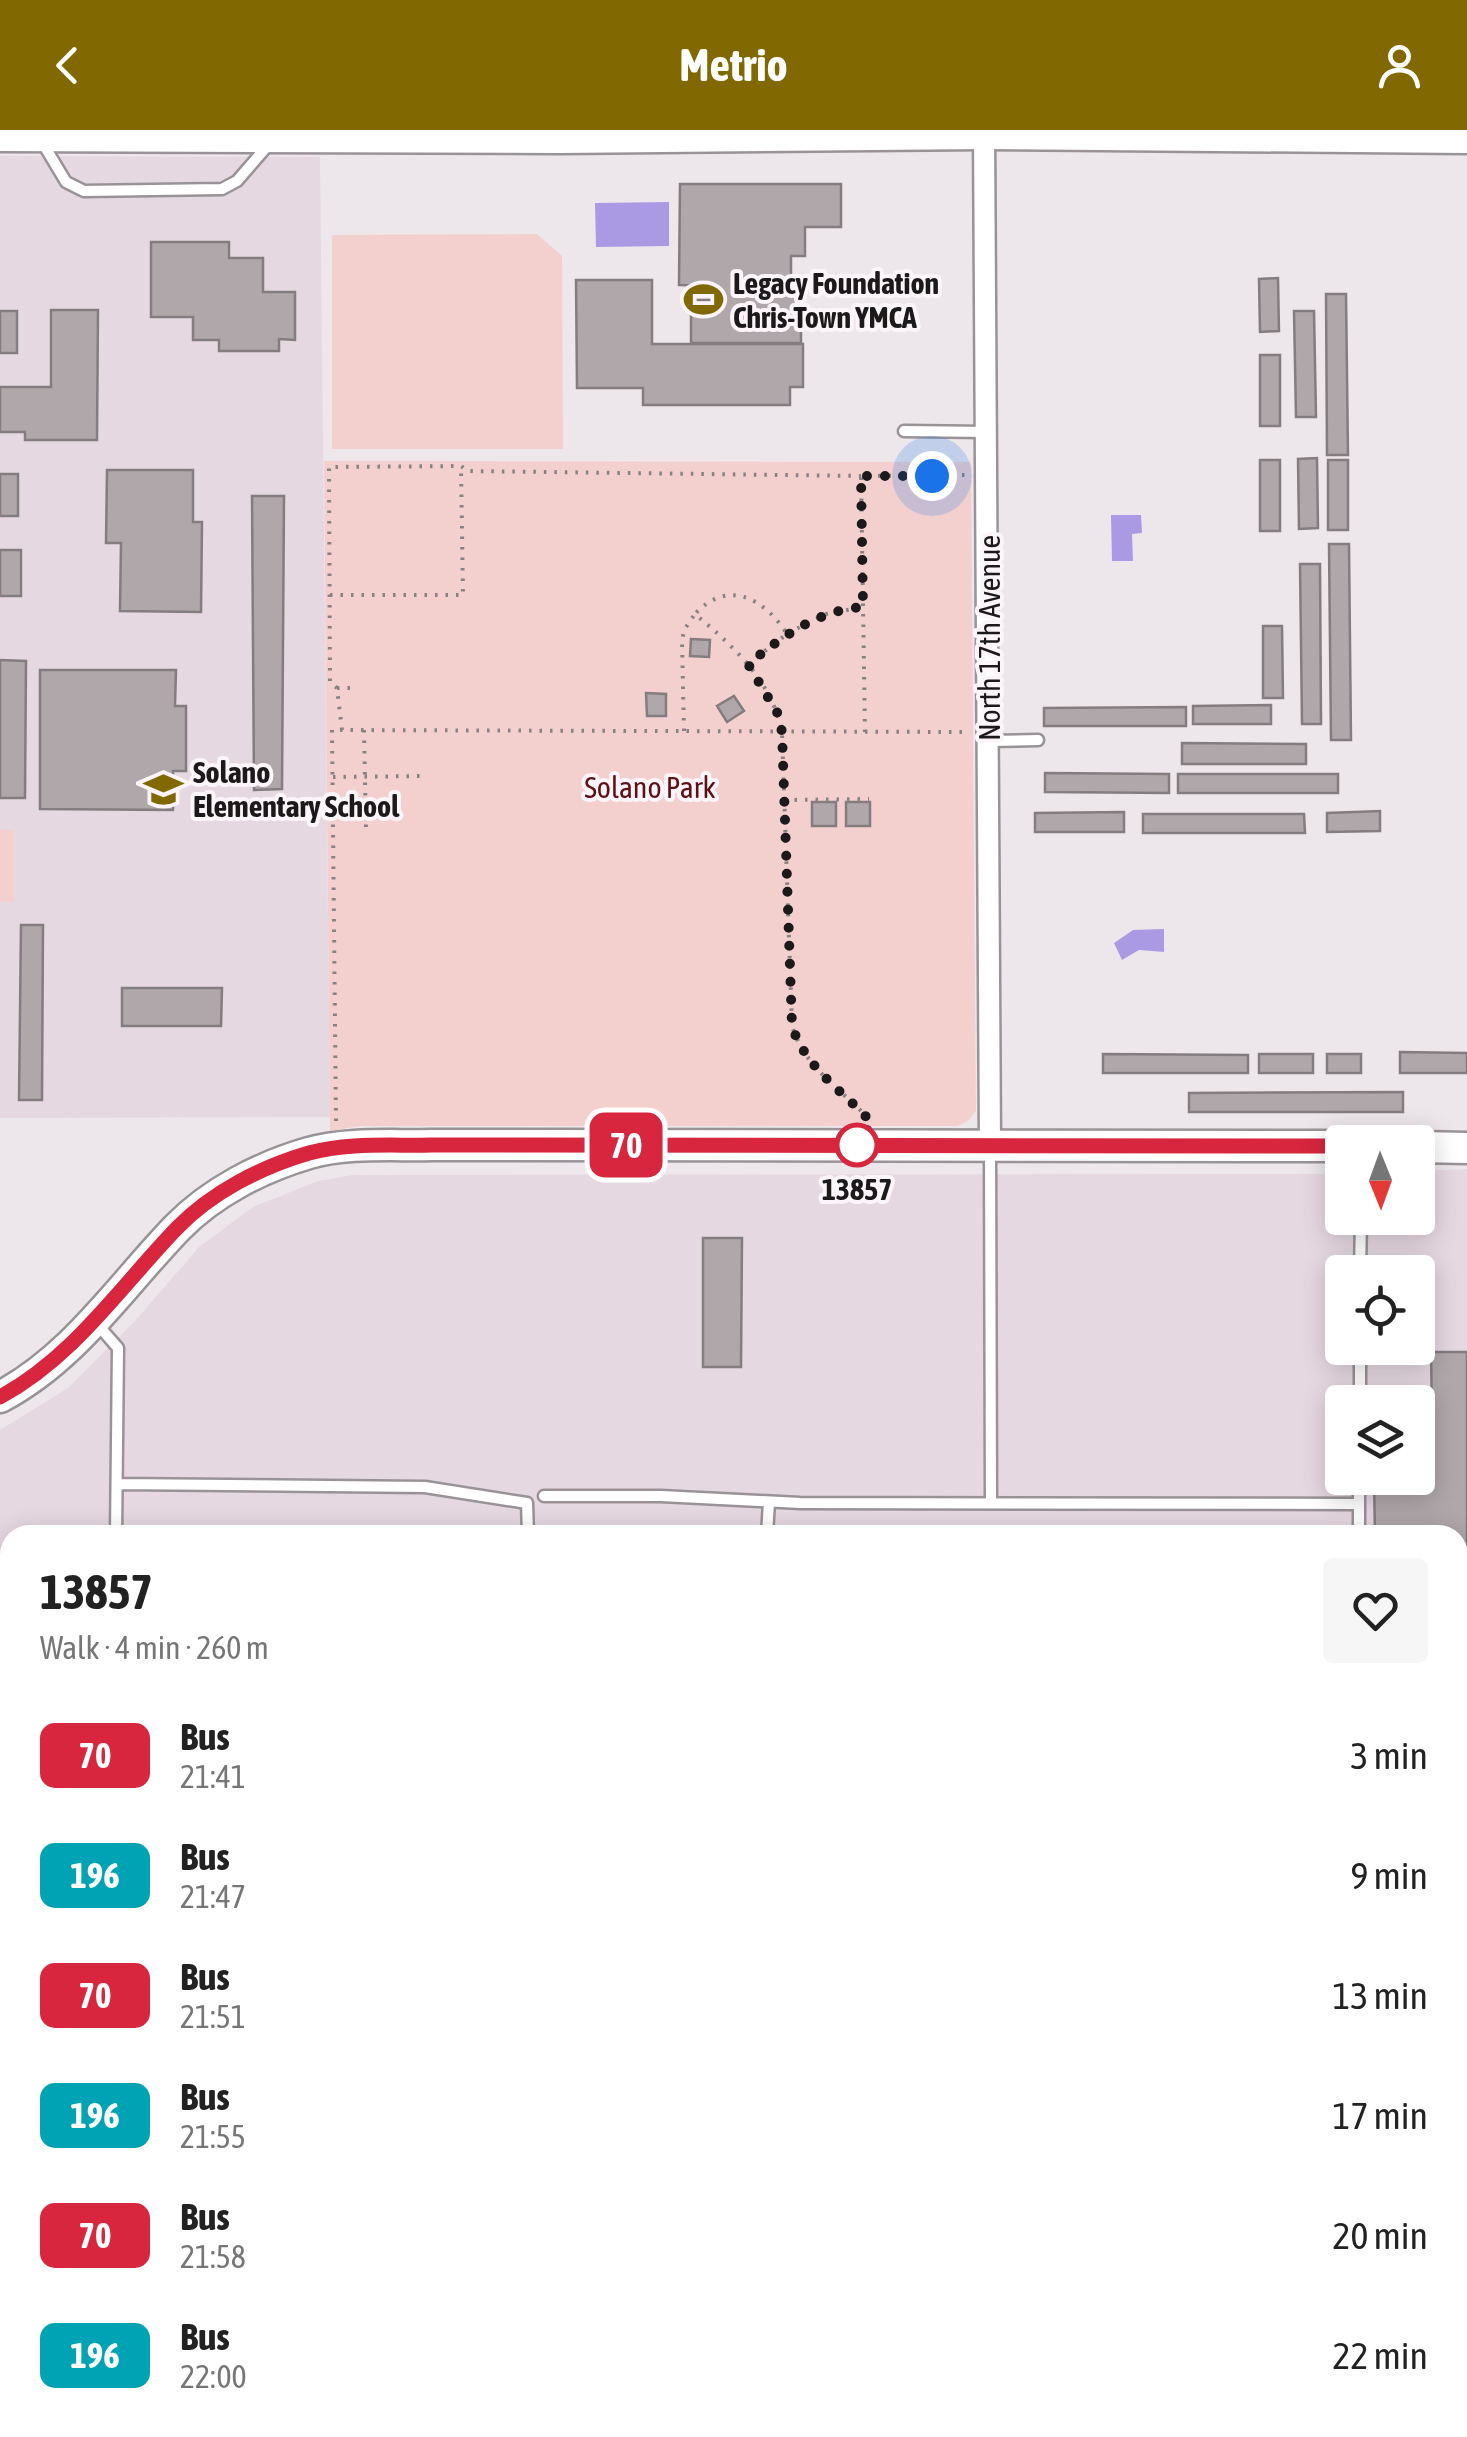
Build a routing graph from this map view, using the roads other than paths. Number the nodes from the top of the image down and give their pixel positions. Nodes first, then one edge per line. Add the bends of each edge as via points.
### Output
1 (984, 132) edge
2 (1326, 133) edge
3 (458, 134) edge
4 (0, 136) edge
5 (39, 136) junction
6 (274, 138) junction
7 (1467, 138) edge
8 (904, 431) dead end
9 (988, 432) junction
10 (980, 737) junction
11 (1038, 740) dead end
12 (990, 1145) junction
13 (1325, 1146) edge
14 (1435, 1147) edge
15 (1467, 1148) edge
16 (94, 1320) junction
17 (0, 1397) edge
18 (118, 1484) junction
19 (1358, 1495) edge
20 (544, 1496) dead end
21 (769, 1502) junction
22 (991, 1504) junction
23 (1358, 1504) junction
24 (116, 1525) edge
25 (528, 1525) edge
26 (768, 1525) edge
27 (1358, 1525) edge

1 - 2 street
1 - 3 street
1 - 9 street, North 17th Avenue
2 - 7 street
3 - 6 street
4 - 5 street
5 - 6 street
5 - 6 lane via 66,182 84,191 222,189 238,181
8 - 9 lane
9 - 10 street, North 17th Avenue
10 - 11 lane
10 - 12 street, North 17th Avenue
12 - 13 street
12 - 16 street via 432,1145 310,1153 217,1194 178,1226
12 - 22 lane
14 - 15 street
16 - 17 street via 49,1366
16 - 18 lane via 118,1348
18 - 24 lane
18 - 25 lane via 425,1486 527,1503
19 - 23 lane
20 - 21 lane
21 - 22 lane
21 - 26 lane
22 - 23 lane
23 - 27 lane

